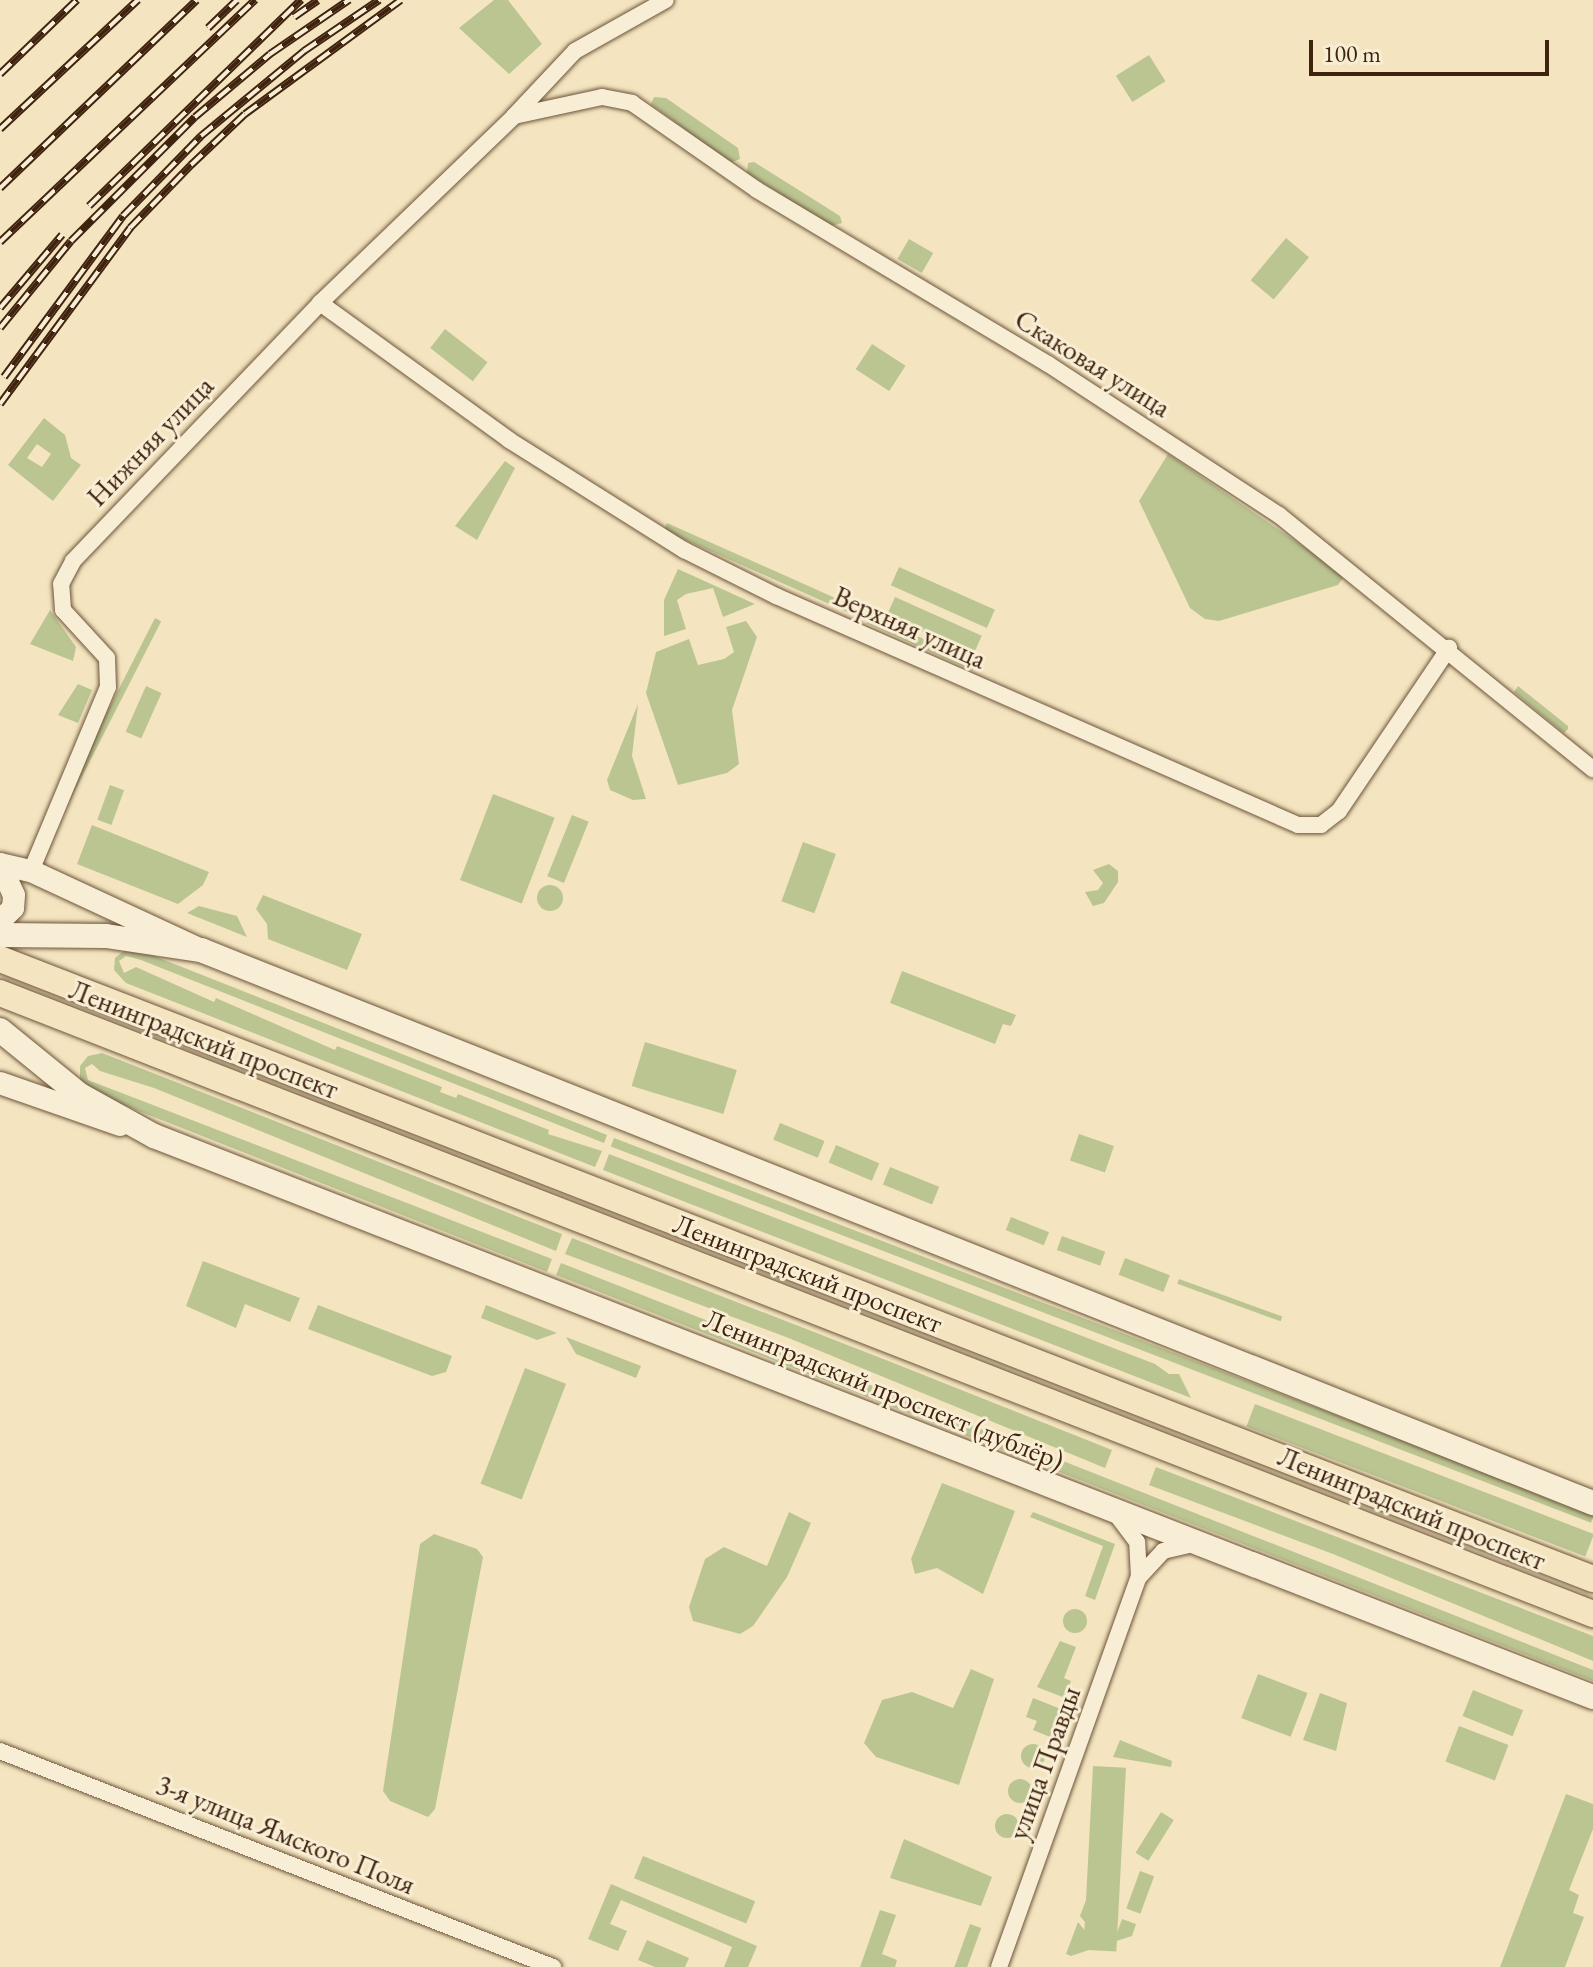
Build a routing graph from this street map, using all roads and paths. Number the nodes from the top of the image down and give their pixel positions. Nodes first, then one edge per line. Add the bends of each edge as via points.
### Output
1 (666, 0) edge
2 (518, 115) junction
3 (320, 303) junction
4 (1449, 648) junction
5 (1593, 769) edge
6 (0, 864) edge
7 (31, 871) junction
8 (6, 914) edge
9 (0, 935) edge
10 (201, 950) junction
11 (0, 959) edge
12 (0, 993) edge
13 (0, 1030) edge
14 (0, 1083) edge
15 (154, 1136) junction
16 (1593, 1503) edge
17 (1115, 1513) junction
18 (1194, 1544) junction
19 (1139, 1577) junction
20 (1593, 1579) edge
21 (1593, 1614) edge
22 (1593, 1697) edge
23 (0, 1751) edge
24 (553, 1967) edge
25 (999, 1967) edge

1 - 2 street, Нижняя улица via 575,51
2 - 3 street, Нижняя улица
2 - 4 street, Скаковая улица via 582,99 632,103 757,190 1048,364 1279,515
3 - 4 street, Верхняя улица via 509,440 684,550 776,596 1298,825 1321,825 1339,811
3 - 7 street, Нижняя улица via 115,514 64,574 63,610 107,658 110,674 96,726
4 - 5 street, Скаковая улица
6 - 7 street
6 - 8 street via 12,883
7 - 8 street
7 - 10 street
9 - 10 main road via 106,936
10 - 16 main road
11 - 20 main road, Ленинградский проспект
12 - 21 main road, Ленинградский проспект
13 - 15 main road, Ленинградский проспект (дублёр) via 80,1095
14 - 15 street, Ленинградский проспект (дублёр)
15 - 17 main road, Ленинградский проспект (дублёр)
17 - 18 main road, Ленинградский проспект (дублёр)
17 - 19 street, улица Правды via 1137,1542
18 - 19 street, улица Правды via 1163,1551
18 - 22 main road, Ленинградский проспект (дублёр)
19 - 25 street, улица Правды
23 - 24 street, 3-я улица Ямского Поля

